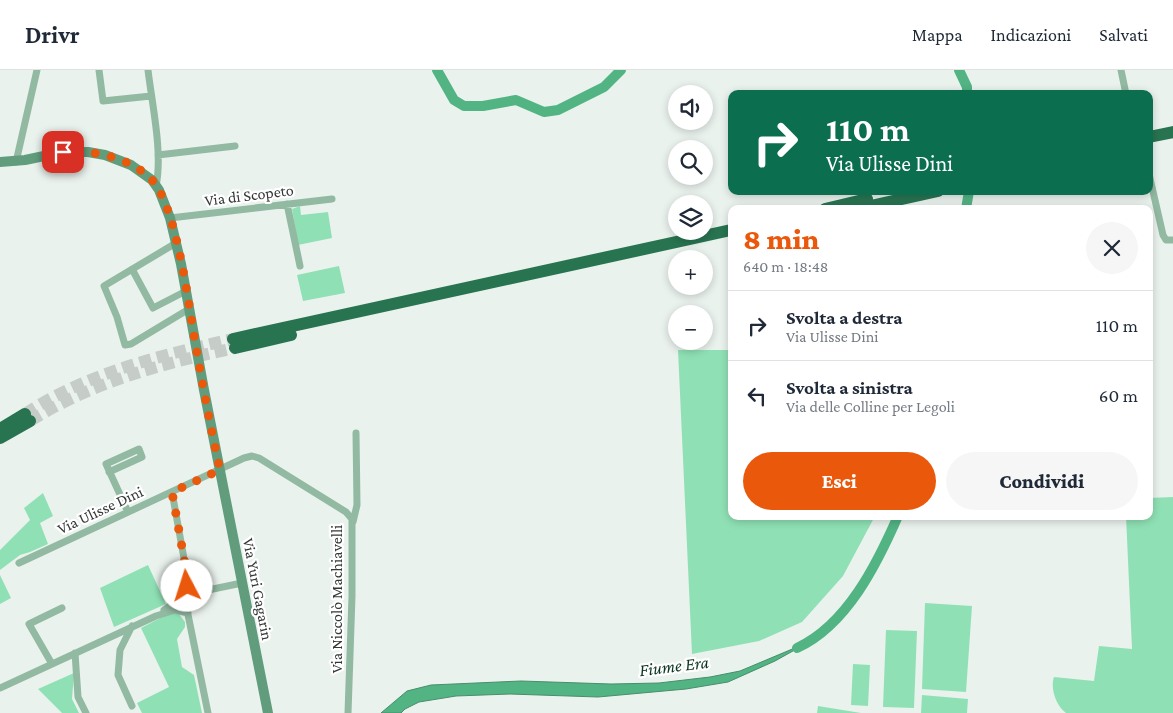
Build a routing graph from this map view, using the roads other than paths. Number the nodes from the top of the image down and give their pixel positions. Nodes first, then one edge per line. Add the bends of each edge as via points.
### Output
1 (37, 70) edge
2 (100, 70) edge
3 (148, 70) edge
4 (1121, 70) edge
5 (1125, 90) edge
6 (151, 96) junction
7 (1173, 132) edge
8 (1153, 136) edge
9 (1173, 139) edge
10 (1153, 143) edge
11 (234, 146) dead end
12 (158, 155) junction
13 (0, 162) edge
14 (16, 162) junction
15 (156, 186) junction
16 (1153, 190) edge
17 (890, 195) edge
18 (915, 195) edge
19 (332, 199) dead end
20 (287, 204) junction
21 (856, 205) edge
22 (170, 218) junction
23 (728, 231) edge
24 (728, 237) edge
25 (1173, 240) edge
26 (176, 243) junction
27 (300, 266) dead end
28 (132, 269) junction
29 (186, 291) junction
30 (189, 309) junction
31 (0, 429) edge
32 (356, 433) dead end
33 (0, 438) edge
34 (220, 470) junction
35 (110, 472) junction
36 (172, 492) junction
37 (128, 512) junction
38 (352, 522) junction
39 (19, 562) dead end
40 (242, 583) junction
41 (184, 595) junction
42 (62, 608) dead end
43 (188, 613) junction
44 (156, 616) junction
45 (132, 626) junction
46 (75, 653) junction
47 (52, 664) junction
48 (0, 688) edge
49 (132, 706) dead end
50 (86, 713) edge
51 (208, 713) edge
52 (268, 713) edge
53 (348, 713) edge

1 - 14 street
2 - 6 street via 103,101
3 - 6 street
4 - 5 street
6 - 12 street
7 - 8 highway
9 - 10 highway
11 - 12 street
12 - 15 street
13 - 14 street
14 - 15 street via 63,152 88,152 130,165
15 - 22 street, Via Yuri Gagarin
16 - 25 street via 1166,240
17 - 21 highway
18 - 21 highway
19 - 20 street, Via di Scopeto
20 - 22 street, Via di Scopeto
20 - 27 street
22 - 26 street, Via Yuri Gagarin
23 - 24 highway via 234,343 360,319
26 - 28 street
26 - 29 street, Via Yuri Gagarin
28 - 29 street via 153,308
28 - 30 street via 104,286 125,345
29 - 30 street, Via Yuri Gagarin
30 - 34 street, Via Yuri Gagarin
31 - 33 highway via 27,418
32 - 38 street via 357,505
34 - 36 street, Via Ulisse Dini
34 - 38 street, Via Niccolò Machiavelli via 244,458 259,458 346,512
34 - 40 street, Via Yuri Gagarin
35 - 35 street via 142,457 138,448 106,464
35 - 37 street
36 - 37 street, Via Ulisse Dini
36 - 41 street via 187,575
37 - 39 street, Via Ulisse Dini
38 - 53 street, Via Niccolò Machiavelli
40 - 41 street
40 - 52 street, Via Yuri Gagarin
41 - 43 street
41 - 44 street
42 - 47 street via 29,624
43 - 44 street via 175,610
43 - 51 street
44 - 45 street
45 - 46 street
45 - 49 street via 120,650 118,675
46 - 47 street
46 - 50 street via 78,696
47 - 48 street

